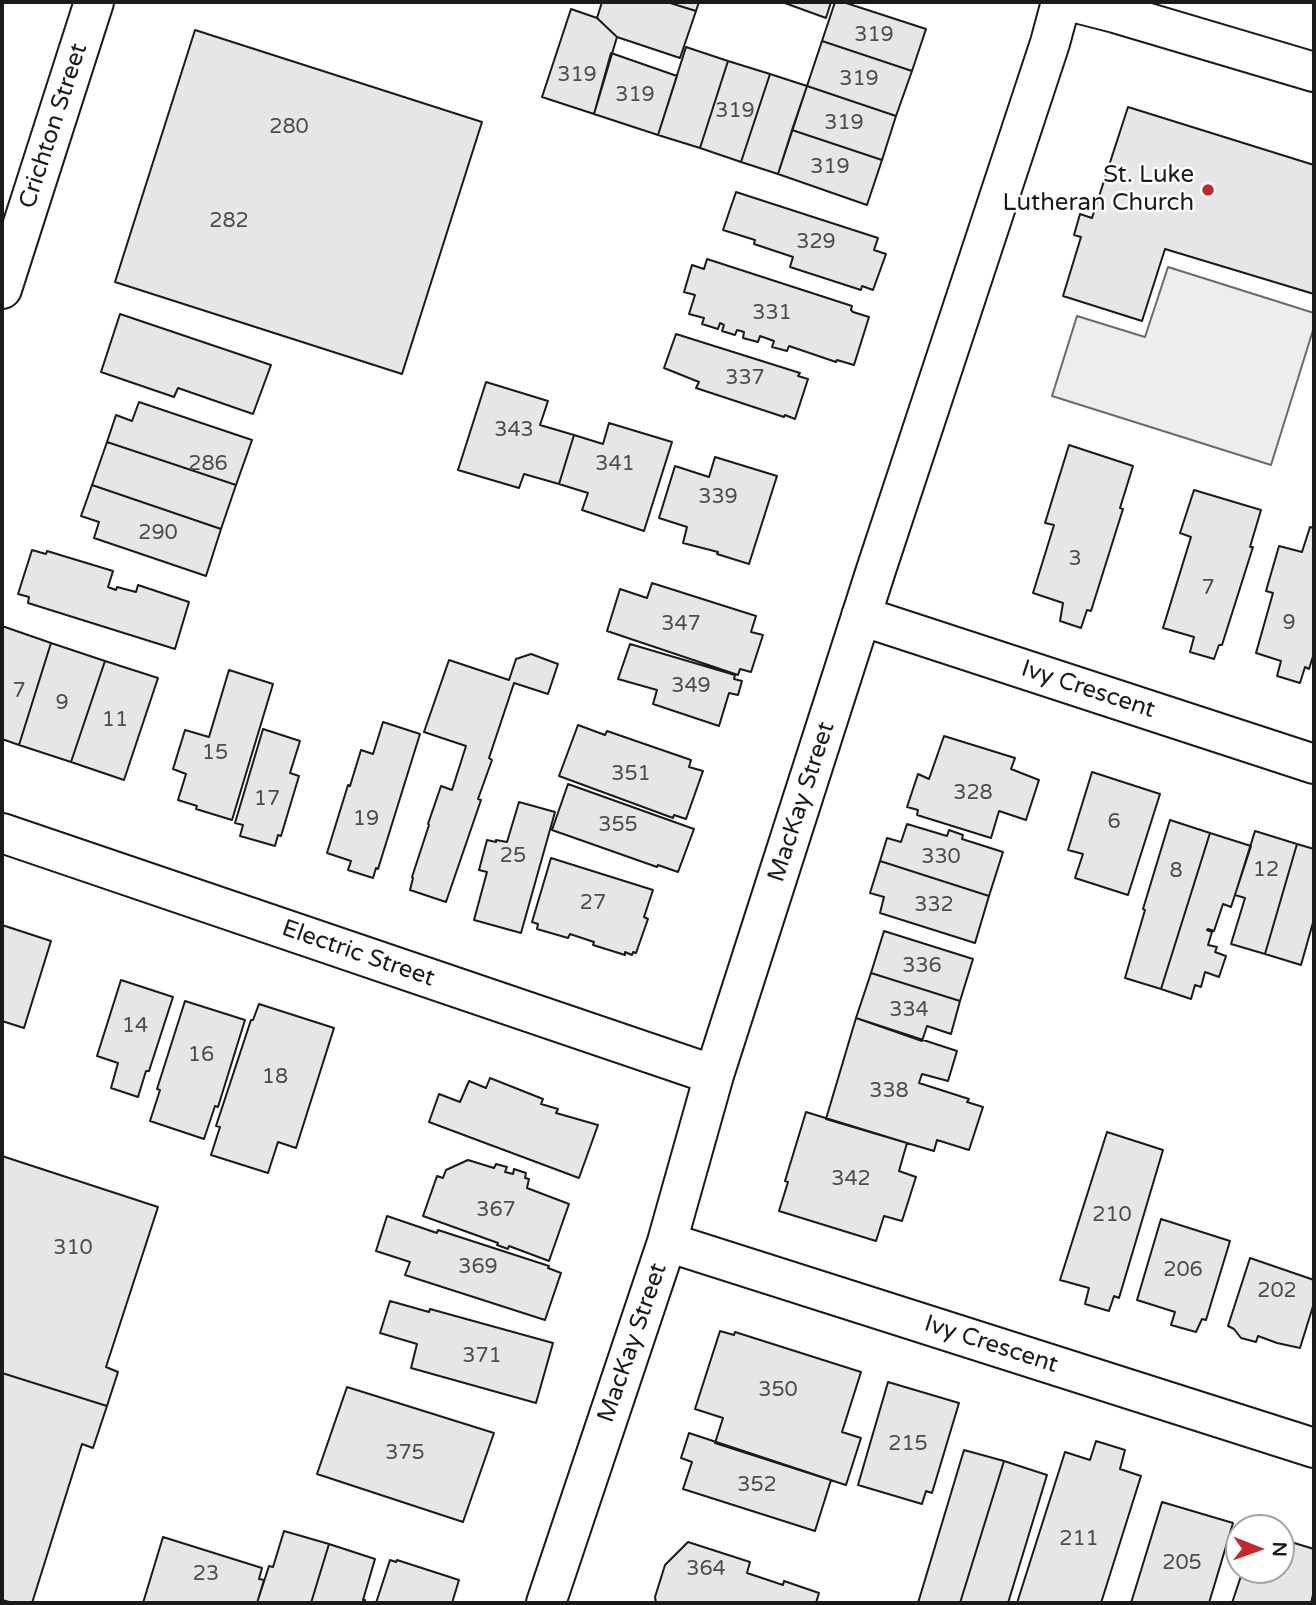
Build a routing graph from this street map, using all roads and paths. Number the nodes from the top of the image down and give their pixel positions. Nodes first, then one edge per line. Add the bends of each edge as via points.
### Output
1 (94, 2) edge
2 (1061, 2) edge
3 (1072, 2) edge
4 (1314, 72) edge
5 (2, 289) edge
6 (861, 616) junction
7 (1314, 764) edge
8 (2, 833) edge
9 (714, 1075) junction
10 (667, 1242) junction
11 (1314, 1448) edge
12 (546, 1603) edge

1 - 5 street, Crichton Street
2 - 6 street, MacKay Street
3 - 4 street
6 - 7 street, Ivy Crescent
6 - 9 street, MacKay Street
8 - 9 street, Electric Street
9 - 10 street, MacKay Street
10 - 11 street, Ivy Crescent
10 - 12 street, MacKay Street

